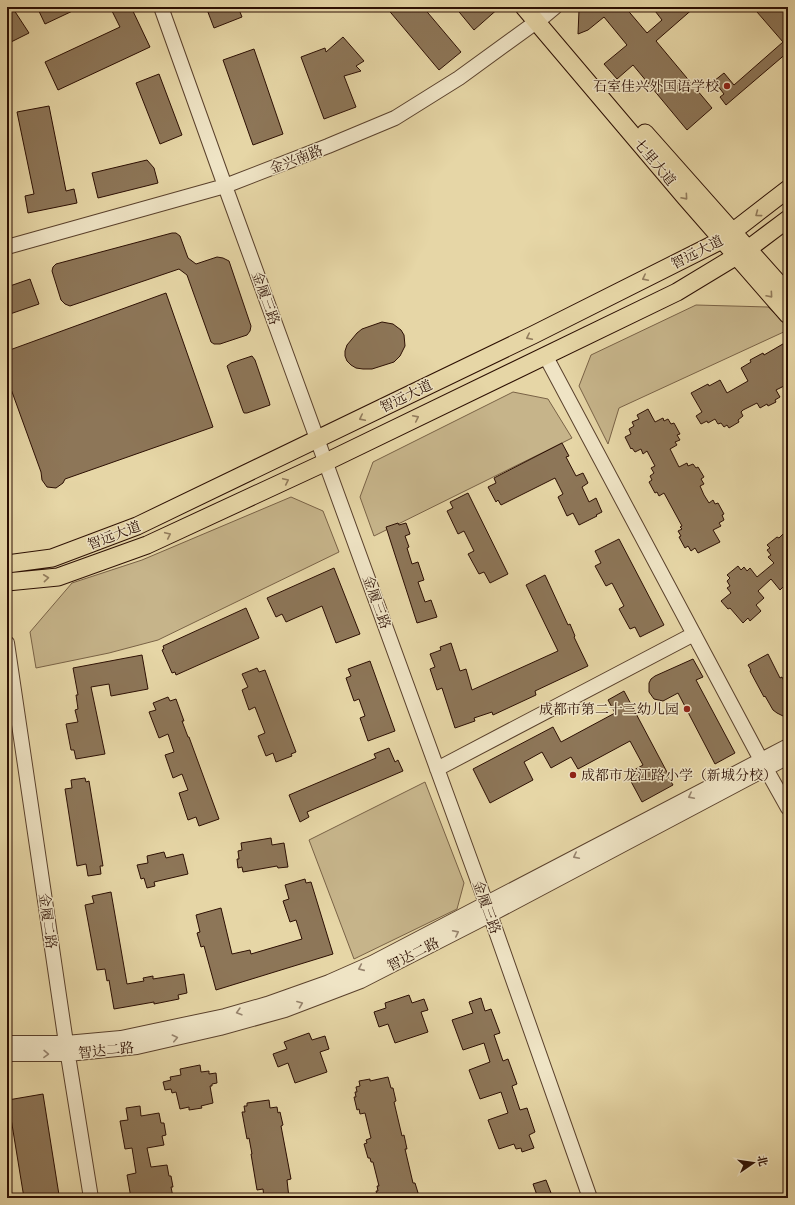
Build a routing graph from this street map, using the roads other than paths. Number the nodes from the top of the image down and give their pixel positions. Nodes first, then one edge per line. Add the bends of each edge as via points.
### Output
1 (161, 7) edge
2 (524, 7) edge
3 (542, 13) edge
4 (225, 186) junction
5 (788, 189) edge
6 (788, 219) edge
7 (728, 236) junction
8 (7, 248) edge
9 (743, 253) junction
10 (788, 294) edge
11 (788, 315) edge
12 (545, 355) junction
13 (317, 440) junction
14 (326, 462) junction
15 (7, 564) edge
16 (7, 582) edge
17 (694, 634) junction
18 (7, 643) edge
19 (788, 746) edge
20 (788, 757) edge
21 (763, 764) junction
22 (437, 769) junction
23 (788, 808) edge
24 (488, 909) junction
25 (7, 1043) edge
26 (67, 1049) junction
27 (7, 1054) edge
28 (91, 1198) edge
29 (590, 1198) edge

1 - 4 street, 金履三路
2 - 3 main road, 七里大道
3 - 4 street, 金兴南路 via 459,78 395,118
3 - 7 main road, 七里大道
4 - 8 street, 金兴南路
4 - 13 street, 金履三路
5 -> 7 main road, 智远大道
6 - 9 main road, 智远大道
7 - 9 main road, 七里大道
7 -> 13 main road, 智远大道
9 - 10 main road, 七里大道
9 -> 11 main road, 七里大道
9 - 12 main road, 智远大道 via 677,292
14 -> 12 main road, 智远大道
12 - 17 street
13 - 14 street, 金履三路
13 - 15 main road, 智远大道 via 138,526 52,558
16 -> 14 main road, 智远大道 via 58,577 147,545
14 - 22 street, 金履三路
17 - 21 street
17 - 22 street
18 - 26 street, 金履二路
19 - 21 street, 智达二路
20 - 21 street, 智达二路
21 - 23 street
21 - 24 street, 智达二路
22 - 24 street, 金履三路
24 - 26 street, 智达二路 via 361,981 285,1010 137,1047
24 - 29 street, 金履三路
25 - 26 street, 智达二路
27 -> 26 street, 智达二路
26 - 28 street, 金履二路

